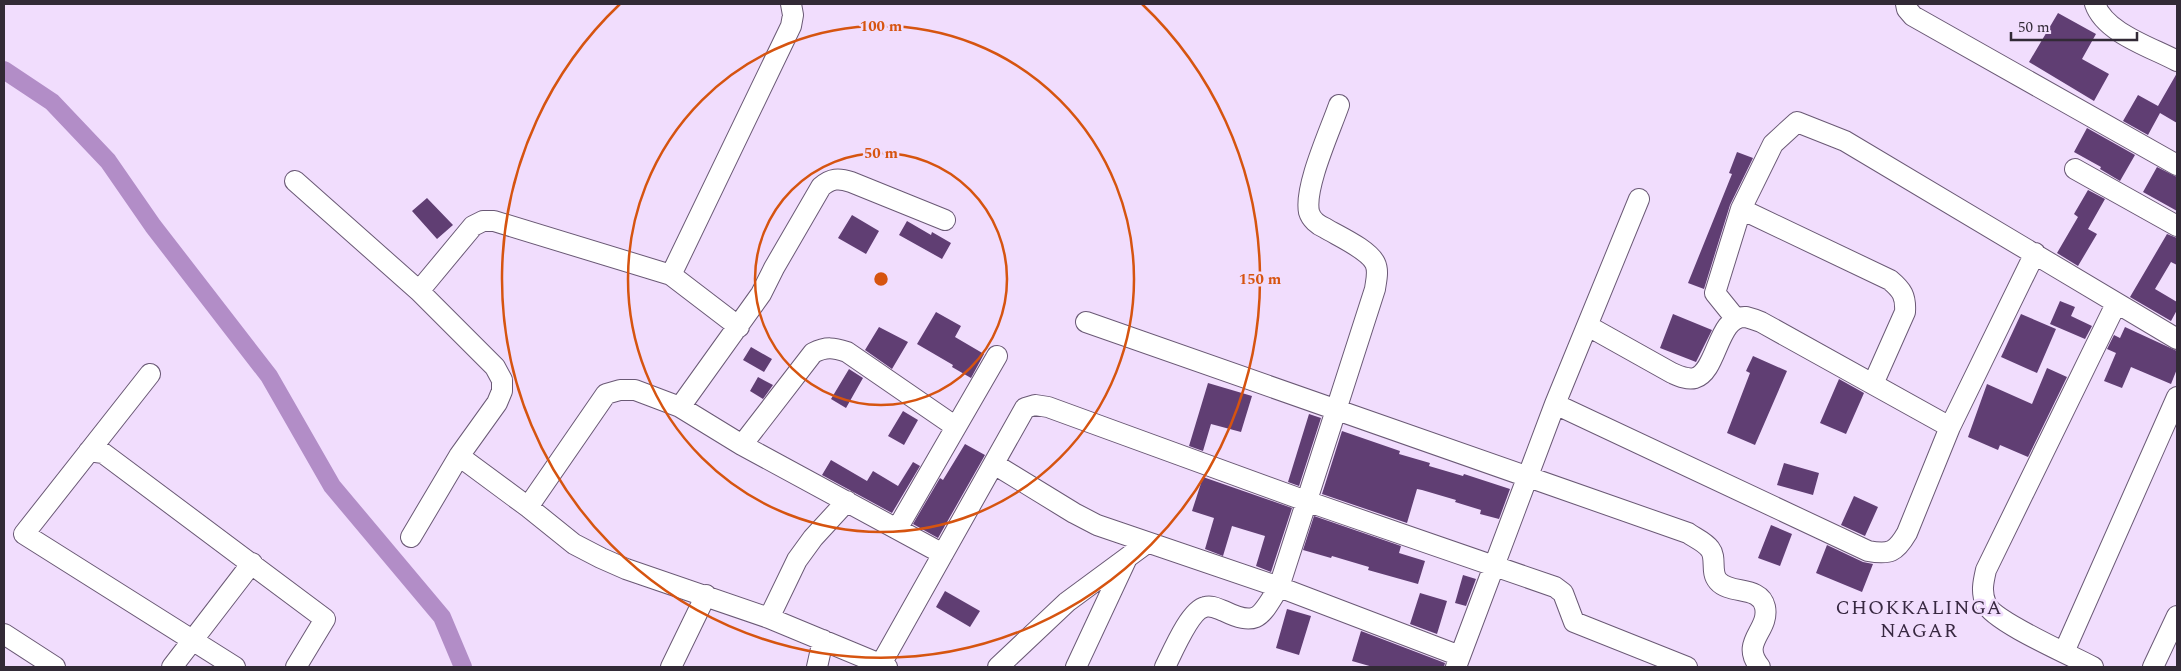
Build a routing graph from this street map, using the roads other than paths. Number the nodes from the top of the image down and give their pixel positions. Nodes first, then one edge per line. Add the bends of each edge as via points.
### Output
1 (791, 4) edge
2 (1906, 4) edge
3 (2096, 4) edge
4 (2177, 60) edge
5 (1339, 105) dead end
6 (2177, 165) edge
7 (2076, 169) dead end
8 (295, 181) dead end
9 (1639, 199) dead end
10 (1741, 209) junction
11 (945, 220) dead end
12 (2177, 226) edge
13 (2035, 253) junction
14 (671, 275) junction
15 (419, 291) junction
16 (2116, 304) junction
17 (1736, 320) junction
18 (1086, 322) dead end
19 (1588, 326) junction
20 (739, 327) junction
21 (2177, 339) edge
22 (998, 356) dead end
23 (150, 374) dead end
24 (1873, 384) junction
25 (2177, 397) edge
26 (1555, 404) junction
27 (680, 407) junction
28 (1337, 410) junction
29 (956, 427) junction
30 (1950, 427) junction
31 (742, 445) junction
32 (89, 451) junction
33 (459, 456) junction
34 (994, 464) junction
35 (1528, 478) junction
36 (1306, 501) junction
37 (847, 502) junction
38 (528, 507) junction
39 (897, 528) junction
40 (411, 537) dead end
41 (1147, 542) junction
42 (944, 554) junction
43 (1127, 557) junction
44 (252, 563) junction
45 (1494, 565) junction
46 (1279, 587) junction
47 (706, 596) junction
48 (2177, 616) edge
49 (769, 618) junction
50 (4, 634) edge
51 (192, 640) junction
52 (823, 640) junction
53 (2064, 652) junction
54 (1458, 661) edge
55 (884, 666) edge
56 (55, 667) edge
57 (172, 667) edge
58 (234, 667) edge
59 (296, 667) edge
60 (670, 667) edge
61 (818, 667) edge
62 (998, 667) edge
63 (1076, 667) edge
64 (1165, 667) edge
65 (1687, 667) edge
66 (1760, 667) edge
67 (2093, 667) edge
68 (2153, 667) edge

1 - 14 street via 791,26
2 - 6 street via 1906,9 1913,16
3 - 4 street via 2098,13 2109,25
5 - 28 street via 1310,187 1310,215 1318,224 1368,254 1376,264 1377,277
7 - 12 street
8 - 15 street
9 - 19 street
10 - 13 street via 1773,144 1797,122 1845,141
10 - 17 street via 1715,293
10 - 24 street via 1890,280 1902,290 1905,312
11 - 20 street via 851,182 829,180 821,187
13 - 16 street
13 - 30 street
14 - 15 street via 511,226 484,221 473,226
14 - 20 street
15 - 33 street via 495,367 502,380 497,403
16 - 21 street
16 - 53 street via 1986,570 1982,588 1987,606 2003,621
17 - 19 street via 1726,328 1705,371 1696,378 1672,373
17 - 24 street via 1745,317 1761,322
18 - 28 street
19 - 26 street
20 - 27 street
22 - 29 street
23 - 32 street
24 - 30 street
25 - 53 street
26 - 30 street via 1868,551 1882,554 1899,546 1906,533
26 - 35 street
27 - 31 street
27 - 38 street via 635,390 606,394
28 - 35 street
28 - 36 street
29 - 31 street via 848,352 824,348 814,353
29 - 39 street
31 - 37 street
32 - 44 street via 103,453
32 - 51 street via 24,534
33 - 38 street
33 - 40 street
34 - 36 street via 1025,408 1035,405
34 - 41 street via 1097,525
34 - 42 street
35 - 45 street
35 - 66 street via 1688,533 1710,548 1717,581 1763,600 1765,618 1752,650
36 - 45 street
36 - 46 street
37 - 39 street
37 - 49 street via 797,560
38 - 47 street via 574,544 601,558
39 - 42 street
41 - 43 street
41 - 46 street
42 - 55 street
43 - 62 street via 1067,602
43 - 63 street
44 - 51 street
44 - 59 street via 325,619
45 - 54 street
45 - 65 street via 1555,587 1563,593 1574,622 1582,627
46 - 54 street
46 - 64 street via 1261,615 1254,619 1237,618 1216,607 1205,607 1197,612
47 - 49 street
47 - 60 street
48 - 68 street
49 - 52 street
50 - 56 street
51 - 57 street
51 - 58 street
52 - 55 street
52 - 61 street
53 - 67 street

